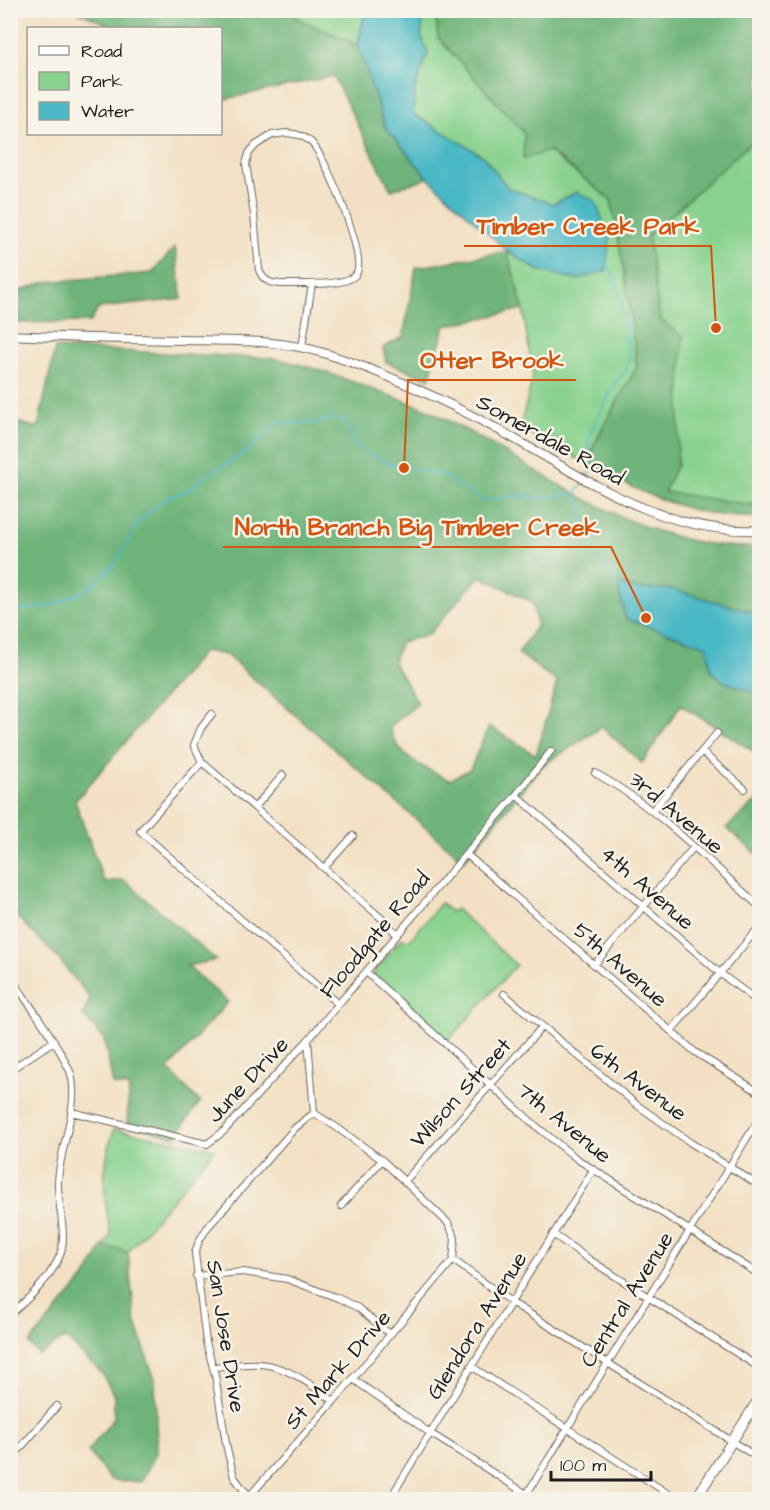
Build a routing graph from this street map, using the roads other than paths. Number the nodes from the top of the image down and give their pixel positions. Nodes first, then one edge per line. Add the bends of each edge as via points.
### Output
1 (312, 284) junction
2 (10, 334) edge
3 (302, 347) junction
4 (759, 530) edge
5 (212, 714) dead end
6 (717, 733) dead end
7 (551, 751) dead end
8 (702, 752) junction
9 (202, 762) junction
10 (595, 773) dead end
11 (283, 775) dead end
12 (745, 789) dead end
13 (516, 795) junction
14 (255, 807) junction
15 (652, 811) junction
16 (353, 836) dead end
17 (693, 848) junction
18 (466, 854) junction
19 (324, 868) junction
20 (644, 906) junction
21 (759, 907) edge
22 (759, 926) edge
23 (397, 935) junction
24 (594, 965) junction
25 (366, 972) junction
26 (721, 974) junction
27 (10, 976) edge
28 (504, 994) dead end
29 (759, 1003) edge
30 (338, 1004) junction
31 (542, 1028) junction
32 (671, 1031) junction
33 (308, 1040) junction
34 (54, 1041) junction
35 (10, 1070) edge
36 (491, 1083) junction
37 (759, 1094) edge
38 (71, 1112) junction
39 (314, 1113) junction
40 (759, 1117) edge
41 (382, 1160) junction
42 (729, 1167) junction
43 (593, 1170) junction
44 (405, 1181) junction
45 (759, 1186) edge
46 (340, 1206) dead end
47 (689, 1231) junction
48 (553, 1234) junction
49 (453, 1260) junction
50 (759, 1275) edge
51 (196, 1276) junction
52 (649, 1297) junction
53 (511, 1302) junction
54 (10, 1315) edge
55 (390, 1334) junction
56 (608, 1364) junction
57 (471, 1366) junction
58 (213, 1367) junction
59 (759, 1368) edge
60 (353, 1379) junction
61 (759, 1397) edge
62 (334, 1401) junction
63 (57, 1406) dead end
64 (567, 1429) junction
65 (430, 1433) junction
66 (731, 1442) junction
67 (759, 1459) edge
68 (10, 1460) edge
69 (525, 1497) edge
70 (250, 1498) edge
71 (389, 1500) edge
72 (536, 1500) edge
73 (678, 1500) edge
74 (695, 1500) edge

1 - 1 street via 268,282 259,270 246,164 256,145 273,135 300,134 316,149 334,181 351,230 358,272 349,280
1 - 3 street
2 - 3 main road, Somerdale Road via 259,341
3 - 4 main road, Somerdale Road via 408,384 657,515 719,528
5 - 9 street via 194,745
6 - 8 street
7 - 13 street, Floodgate Road
8 - 12 street
8 - 15 street
9 - 14 street
9 - 30 street via 140,831
10 - 15 street, 3rd Avenue
11 - 14 street
13 - 18 street, Floodgate Road
13 - 20 street, 4th Avenue
14 - 19 street
15 - 17 street, 3rd Avenue
16 - 19 street
17 - 20 street
17 - 21 street, 3rd Avenue
18 - 23 street, Floodgate Road
18 - 24 street, 5th Avenue
19 - 23 street
20 - 24 street
20 - 26 street, 4th Avenue
22 - 26 street
23 - 25 street, Floodgate Road
24 - 32 street, 5th Avenue
25 - 30 street, Floodgate Road
25 - 36 street, 7th Avenue
26 - 29 street, 4th Avenue
26 - 32 street
27 - 34 street
28 - 31 street, 6th Avenue
30 - 33 street, Floodgate Road
31 - 36 street, Wilson Street
31 - 42 street, 6th Avenue via 637,1104
32 - 37 street, 5th Avenue via 695,1052
33 - 38 street, June Drive via 224,1131 207,1144
33 - 39 street
34 - 35 street
34 - 38 street via 71,1074
36 - 43 street, 7th Avenue via 536,1126
36 - 44 street, Wilson Street
38 - 54 street via 60,1156 60,1254 52,1271
39 - 41 street
39 - 51 street, San Jose Drive via 295,1128 207,1228 195,1253
40 - 42 street, Central Avenue
41 - 44 street
41 - 46 street
42 - 45 street, 6th Avenue
42 - 47 street, Central Avenue
43 - 47 street, 7th Avenue
43 - 48 street, Glendora Avenue
44 - 49 street via 452,1230
47 - 50 street, 7th Avenue
47 - 52 street, Central Avenue
48 - 52 street
48 - 53 street, Glendora Avenue
49 - 53 street
49 - 55 street, St Mark Drive
51 - 55 street via 243,1272 287,1279 358,1308
51 - 58 street, San Jose Drive
52 - 56 street, Central Avenue
52 - 59 street
53 - 56 street
53 - 57 street, Glendora Avenue
55 - 60 street, St Mark Drive
56 - 64 street, Central Avenue
56 - 66 street
57 - 64 street
57 - 65 street, Glendora Avenue
58 - 62 street via 276,1366
58 - 70 street, San Jose Drive via 234,1477
60 - 62 street, St Mark Drive
60 - 65 street
61 - 66 main road
62 - 70 street, St Mark Drive
63 - 68 street
64 - 69 street, Central Avenue
64 - 73 street
65 - 69 street
65 - 71 street, Glendora Avenue
66 - 67 street
66 - 74 main road
69 - 72 street

